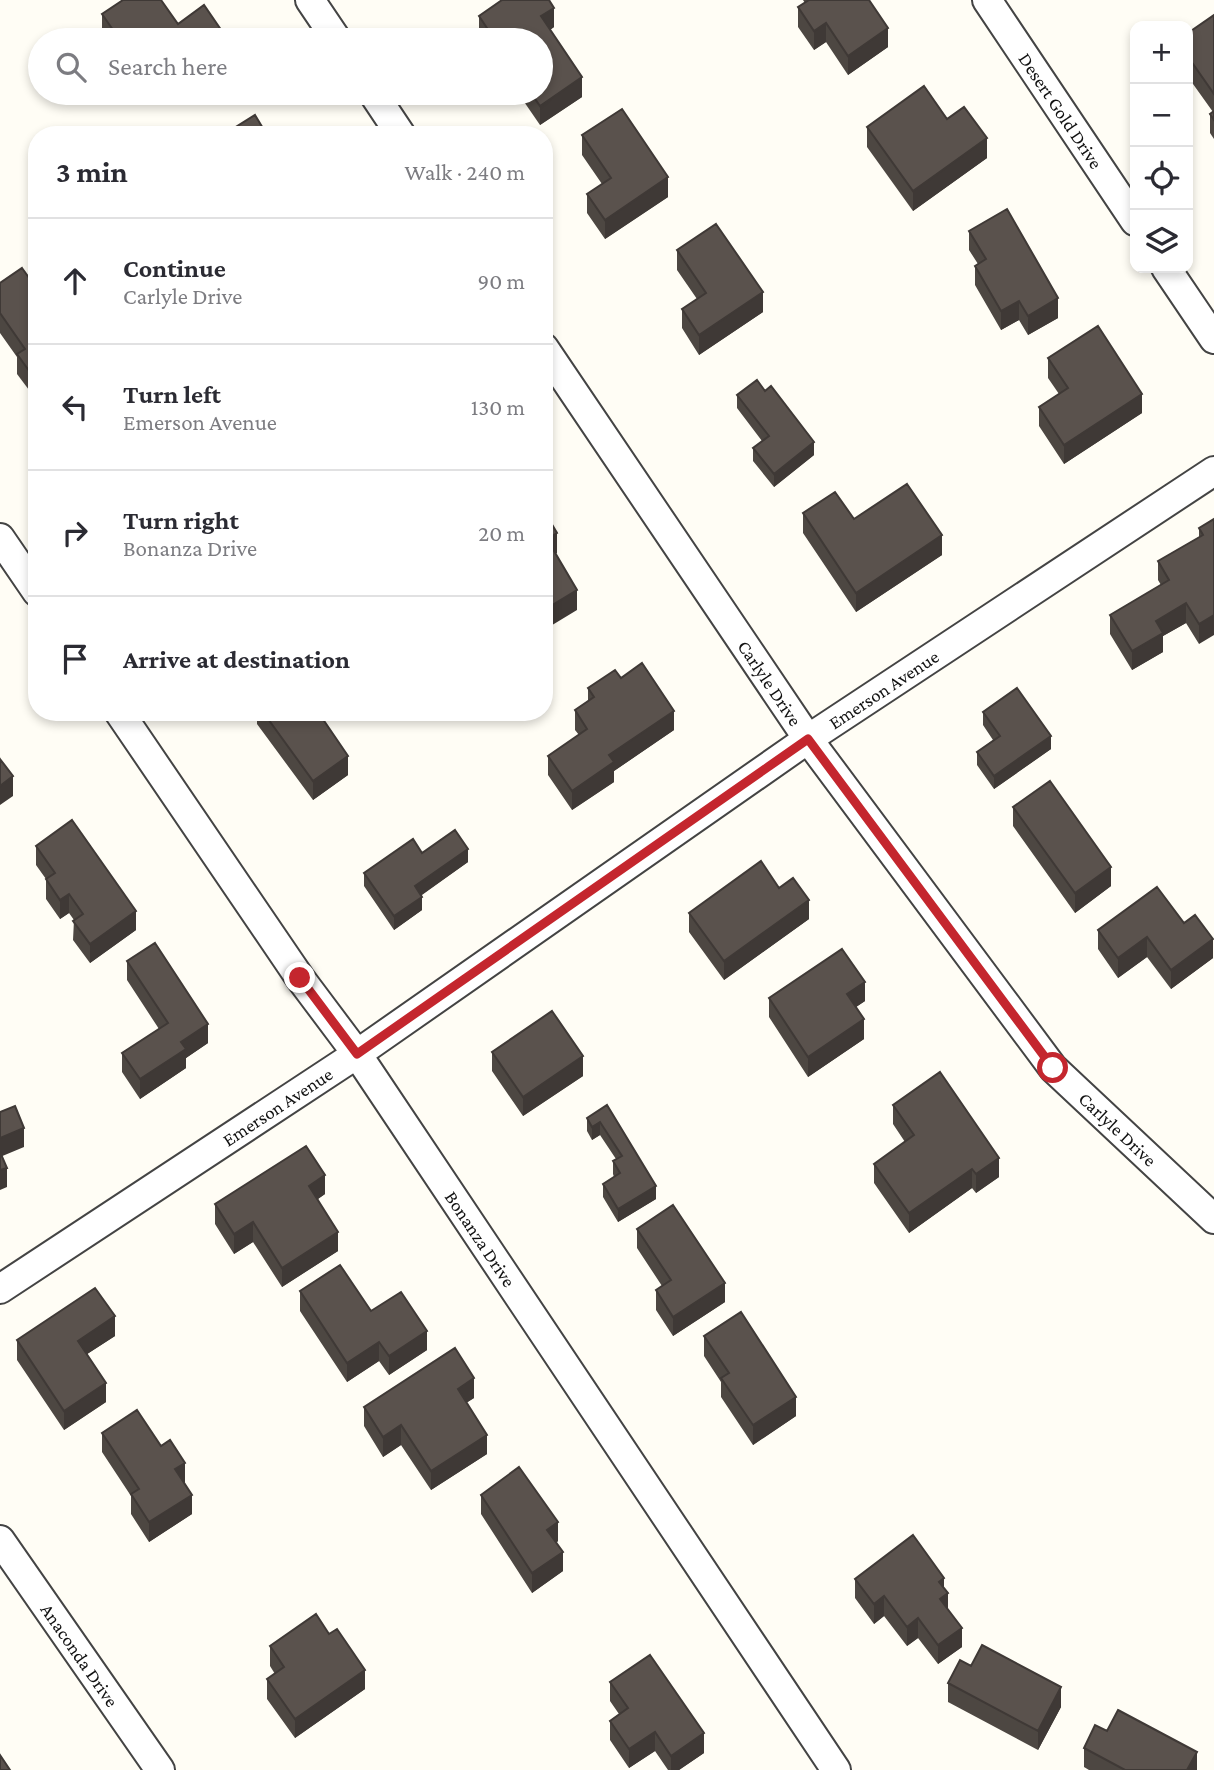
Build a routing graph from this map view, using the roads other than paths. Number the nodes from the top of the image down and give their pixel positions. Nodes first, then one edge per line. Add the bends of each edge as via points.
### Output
1 (310, 0) edge
2 (987, 0) edge
3 (329, 28) edge
4 (381, 105) edge
5 (395, 126) edge
6 (1130, 214) edge
7 (1169, 273) edge
8 (1214, 339) edge
9 (553, 361) edge
10 (1214, 471) edge
11 (0, 538) edge
12 (28, 579) edge
13 (125, 721) edge
14 (808, 739) junction
15 (357, 1054) junction
16 (1214, 1219) edge
17 (0, 1289) edge
18 (0, 1540) edge
19 (160, 1770) edge
20 (836, 1770) edge

1 - 3 street
2 - 6 street, Desert Gold Drive
4 - 5 street
7 - 8 street
9 - 14 street, Carlyle Drive
10 - 14 street, Emerson Avenue
11 - 12 street
13 - 15 street, Bonanza Drive
14 - 15 street, Emerson Avenue
14 - 16 street, Carlyle Drive via 1053,1068
15 - 17 street, Emerson Avenue
15 - 20 street, Bonanza Drive
18 - 19 street, Anaconda Drive

